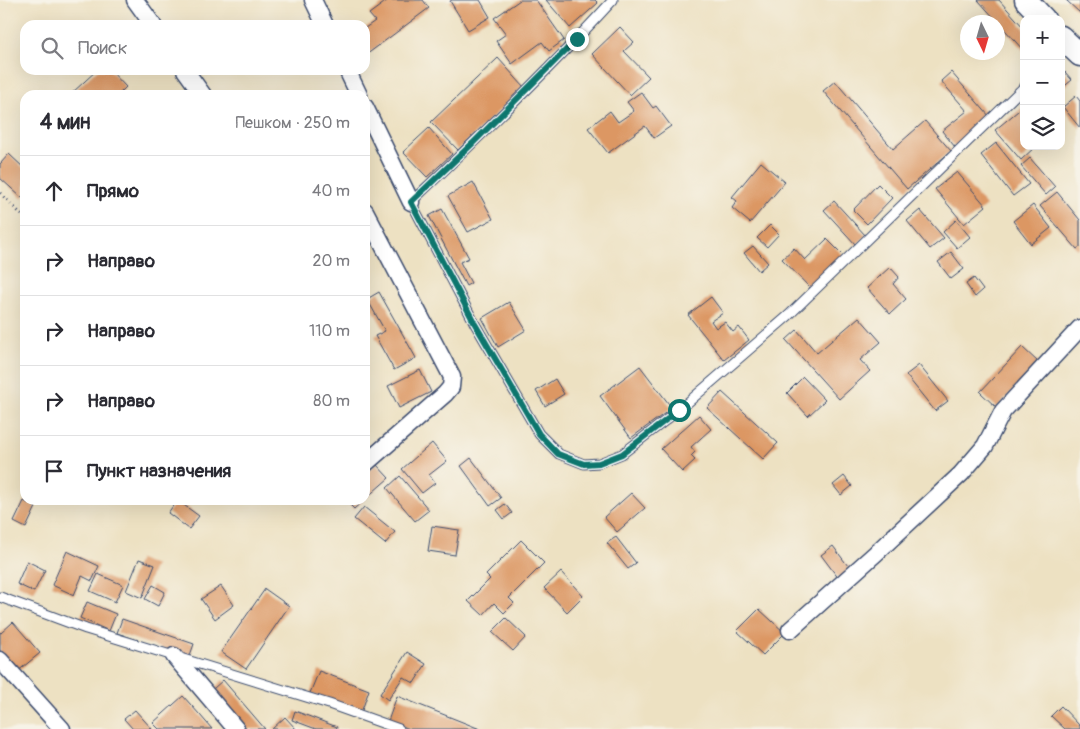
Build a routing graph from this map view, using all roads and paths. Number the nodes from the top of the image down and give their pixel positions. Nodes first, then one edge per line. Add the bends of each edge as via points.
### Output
1 (135, 0) edge
2 (313, 0) edge
3 (613, 0) edge
4 (1026, 0) edge
5 (1040, 15) edge
6 (149, 20) edge
7 (323, 20) edge
8 (189, 75) edge
9 (349, 75) edge
10 (199, 90) edge
11 (357, 90) edge
12 (1020, 91) edge
13 (370, 117) edge
14 (0, 193) edge
15 (411, 202) junction
16 (20, 213) edge
17 (370, 221) edge
18 (1080, 328) edge
19 (370, 460) edge
20 (0, 597) edge
21 (790, 630) dead end
22 (174, 656) junction
23 (0, 660) edge
24 (62, 729) edge
25 (236, 729) edge
26 (398, 729) edge

1 - 6 street
2 - 7 street
3 - 15 lane
4 - 5 street
8 - 10 street
9 - 11 street
12 - 15 lane via 788,316 679,410 622,454 599,463 584,464 558,454 539,434 475,324
13 - 15 street
14 - 16 path
17 - 19 street via 452,377 451,387 445,394
18 - 21 street via 1003,411 985,446 961,474
20 - 22 lane via 86,629
22 - 25 street
22 - 26 lane
23 - 24 street

